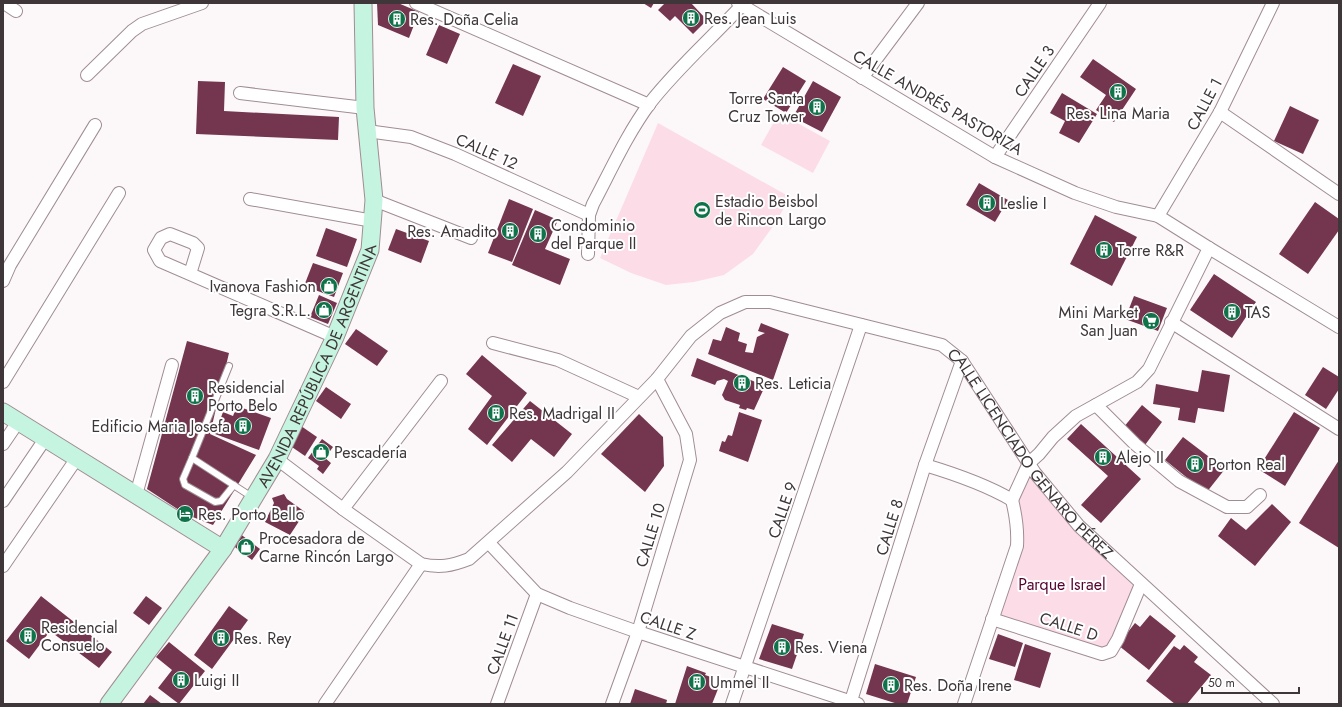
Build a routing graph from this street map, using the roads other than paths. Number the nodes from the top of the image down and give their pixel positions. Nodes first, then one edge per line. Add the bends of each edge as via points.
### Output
1 (4, 3) edge
2 (202, 3) edge
3 (363, 3) edge
4 (416, 3) edge
5 (918, 3) edge
6 (1100, 3) edge
7 (1273, 3) edge
8 (741, 4) edge
9 (16, 11) dead end
10 (87, 75) dead end
11 (862, 78) junction
12 (240, 93) dead end
13 (649, 105) junction
14 (365, 108) junction
15 (1220, 112) junction
16 (95, 125) dead end
17 (367, 131) junction
18 (995, 157) junction
19 (119, 193) dead end
20 (1339, 194) edge
21 (250, 199) dead end
22 (374, 200) junction
23 (589, 216) junction
24 (1158, 216) junction
25 (373, 221) junction
26 (471, 238) dead end
27 (1209, 248) junction
28 (588, 254) dead end
29 (190, 274) dead end
30 (3, 281) edge
31 (1171, 322) junction
32 (861, 325) junction
33 (1339, 327) edge
34 (335, 337) junction
35 (493, 343) dead end
36 (962, 361) junction
37 (172, 365) dead end
38 (229, 366) dead end
39 (657, 379) junction
40 (441, 381) dead end
41 (3, 382) edge
42 (639, 397) junction
43 (1096, 405) junction
44 (3, 412) edge
45 (18, 422) junction
46 (1339, 429) edge
47 (45, 439) junction
48 (3, 444) edge
49 (77, 458) junction
50 (192, 458) junction
51 (277, 459) junction
52 (1029, 463) junction
53 (926, 465) junction
54 (234, 485) junction
55 (136, 495) junction
56 (1260, 495) dead end
57 (253, 498) junction
58 (1012, 500) junction
59 (3, 501) edge
60 (343, 508) junction
61 (489, 543) junction
62 (223, 549) junction
63 (421, 564) junction
64 (3, 566) edge
65 (1141, 584) junction
66 (537, 594) junction
67 (992, 619) junction
68 (638, 632) junction
69 (745, 668) junction
70 (853, 703) edge
71 (109, 704) edge
72 (325, 704) edge
73 (497, 704) edge
74 (612, 704) edge
75 (732, 704) edge
76 (964, 704) edge
77 (1273, 704) edge

1 - 9 street
2 - 10 street via 132,30
3 - 14 main road, AVENIDA REPÚBLICA DE ARGENTINA
4 - 13 street
5 - 11 street
6 - 18 street, CALLE 3
7 - 15 street, CALLE 1
8 - 11 street, CALLE ANDRÉS PASTORIZA
8 - 13 street
11 - 18 street, CALLE ANDRÉS PASTORIZA
12 - 14 street
13 - 23 street via 631,133
14 - 17 main road, AVENIDA REPÚBLICA DE ARGENTINA
15 - 20 street
15 - 24 street, CALLE 1
16 - 30 street via 10,265
17 - 22 main road, AVENIDA REPÚBLICA DE ARGENTINA
17 - 23 street, CALLE 12 via 411,137 455,154
18 - 24 street, CALLE ANDRÉS PASTORIZA via 1116,207
19 - 41 street
21 - 25 street
22 - 25 main road, AVENIDA REPÚBLICA DE ARGENTINA
22 - 26 street
23 - 28 street
24 - 27 street, CALLE ANDRÉS PASTORIZA
25 - 34 main road, AVENIDA REPÚBLICA DE ARGENTINA via 370,250
27 - 31 street
27 - 33 street, CALLE ANDRÉS PASTORIZA
29 - 34 street
31 - 43 street via 1149,369 1137,382
31 - 46 street
32 - 36 street, CALLE LICENCIADO GENARO PÉREZ via 942,345
32 - 39 street, CALLE LICENCIADO GENARO PÉREZ via 770,302 745,302 720,313 691,336
32 - 69 street, CALLE 9
34 - 51 main road, AVENIDA REPÚBLICA DE ARGENTINA
35 - 42 street via 558,360
36 - 52 street, CALLE LICENCIADO GENARO PÉREZ
36 - 53 street, CALLE 8
37 - 55 street
38 - 50 lane
39 - 42 street, CALLE LICENCIADO GENARO PÉREZ
39 - 68 street, CALLE 10 via 686,434 690,460
40 - 60 street
42 - 61 street, CALLE LICENCIADO GENARO PÉREZ via 567,472
43 - 52 street via 1076,416
43 - 56 street via 1135,444 1180,481 1227,507 1247,507
44 - 45 main road
45 - 47 main road
45 - 48 street
47 - 49 main road
47 - 59 street
49 - 55 main road
49 - 64 street
50 - 54 lane
50 - 54 lane via 183,479 185,485 215,502 221,501
51 - 57 main road, AVENIDA REPÚBLICA DE ARGENTINA
51 - 60 street, CALLE LICENCIADO GENARO PÉREZ
52 - 58 street
52 - 65 street, CALLE LICENCIADO GENARO PÉREZ via 1080,526
53 - 58 street via 996,490
53 - 70 street, CALLE 8
54 - 57 lane
55 - 62 main road
57 - 62 main road, AVENIDA REPÚBLICA DE ARGENTINA
58 - 67 street via 1018,524 1017,546
60 - 63 street, CALLE LICENCIADO GENARO PÉREZ
61 - 63 street, CALLE LICENCIADO GENARO PÉREZ via 469,559 452,566 435,567
61 - 66 street, CALLE Z
62 - 71 main road, AVENIDA REPÚBLICA DE ARGENTINA
63 - 72 street
65 - 67 street, CALLE D via 1118,639 1111,651 1102,654
65 - 77 street, CALLE LICENCIADO GENARO PÉREZ
66 - 68 street, CALLE Z
66 - 73 street, CALLE 11
67 - 76 street
68 - 69 street, CALLE Z
68 - 74 street, CALLE 10
69 - 70 street, CALLE Z
69 - 75 street, CALLE 9

